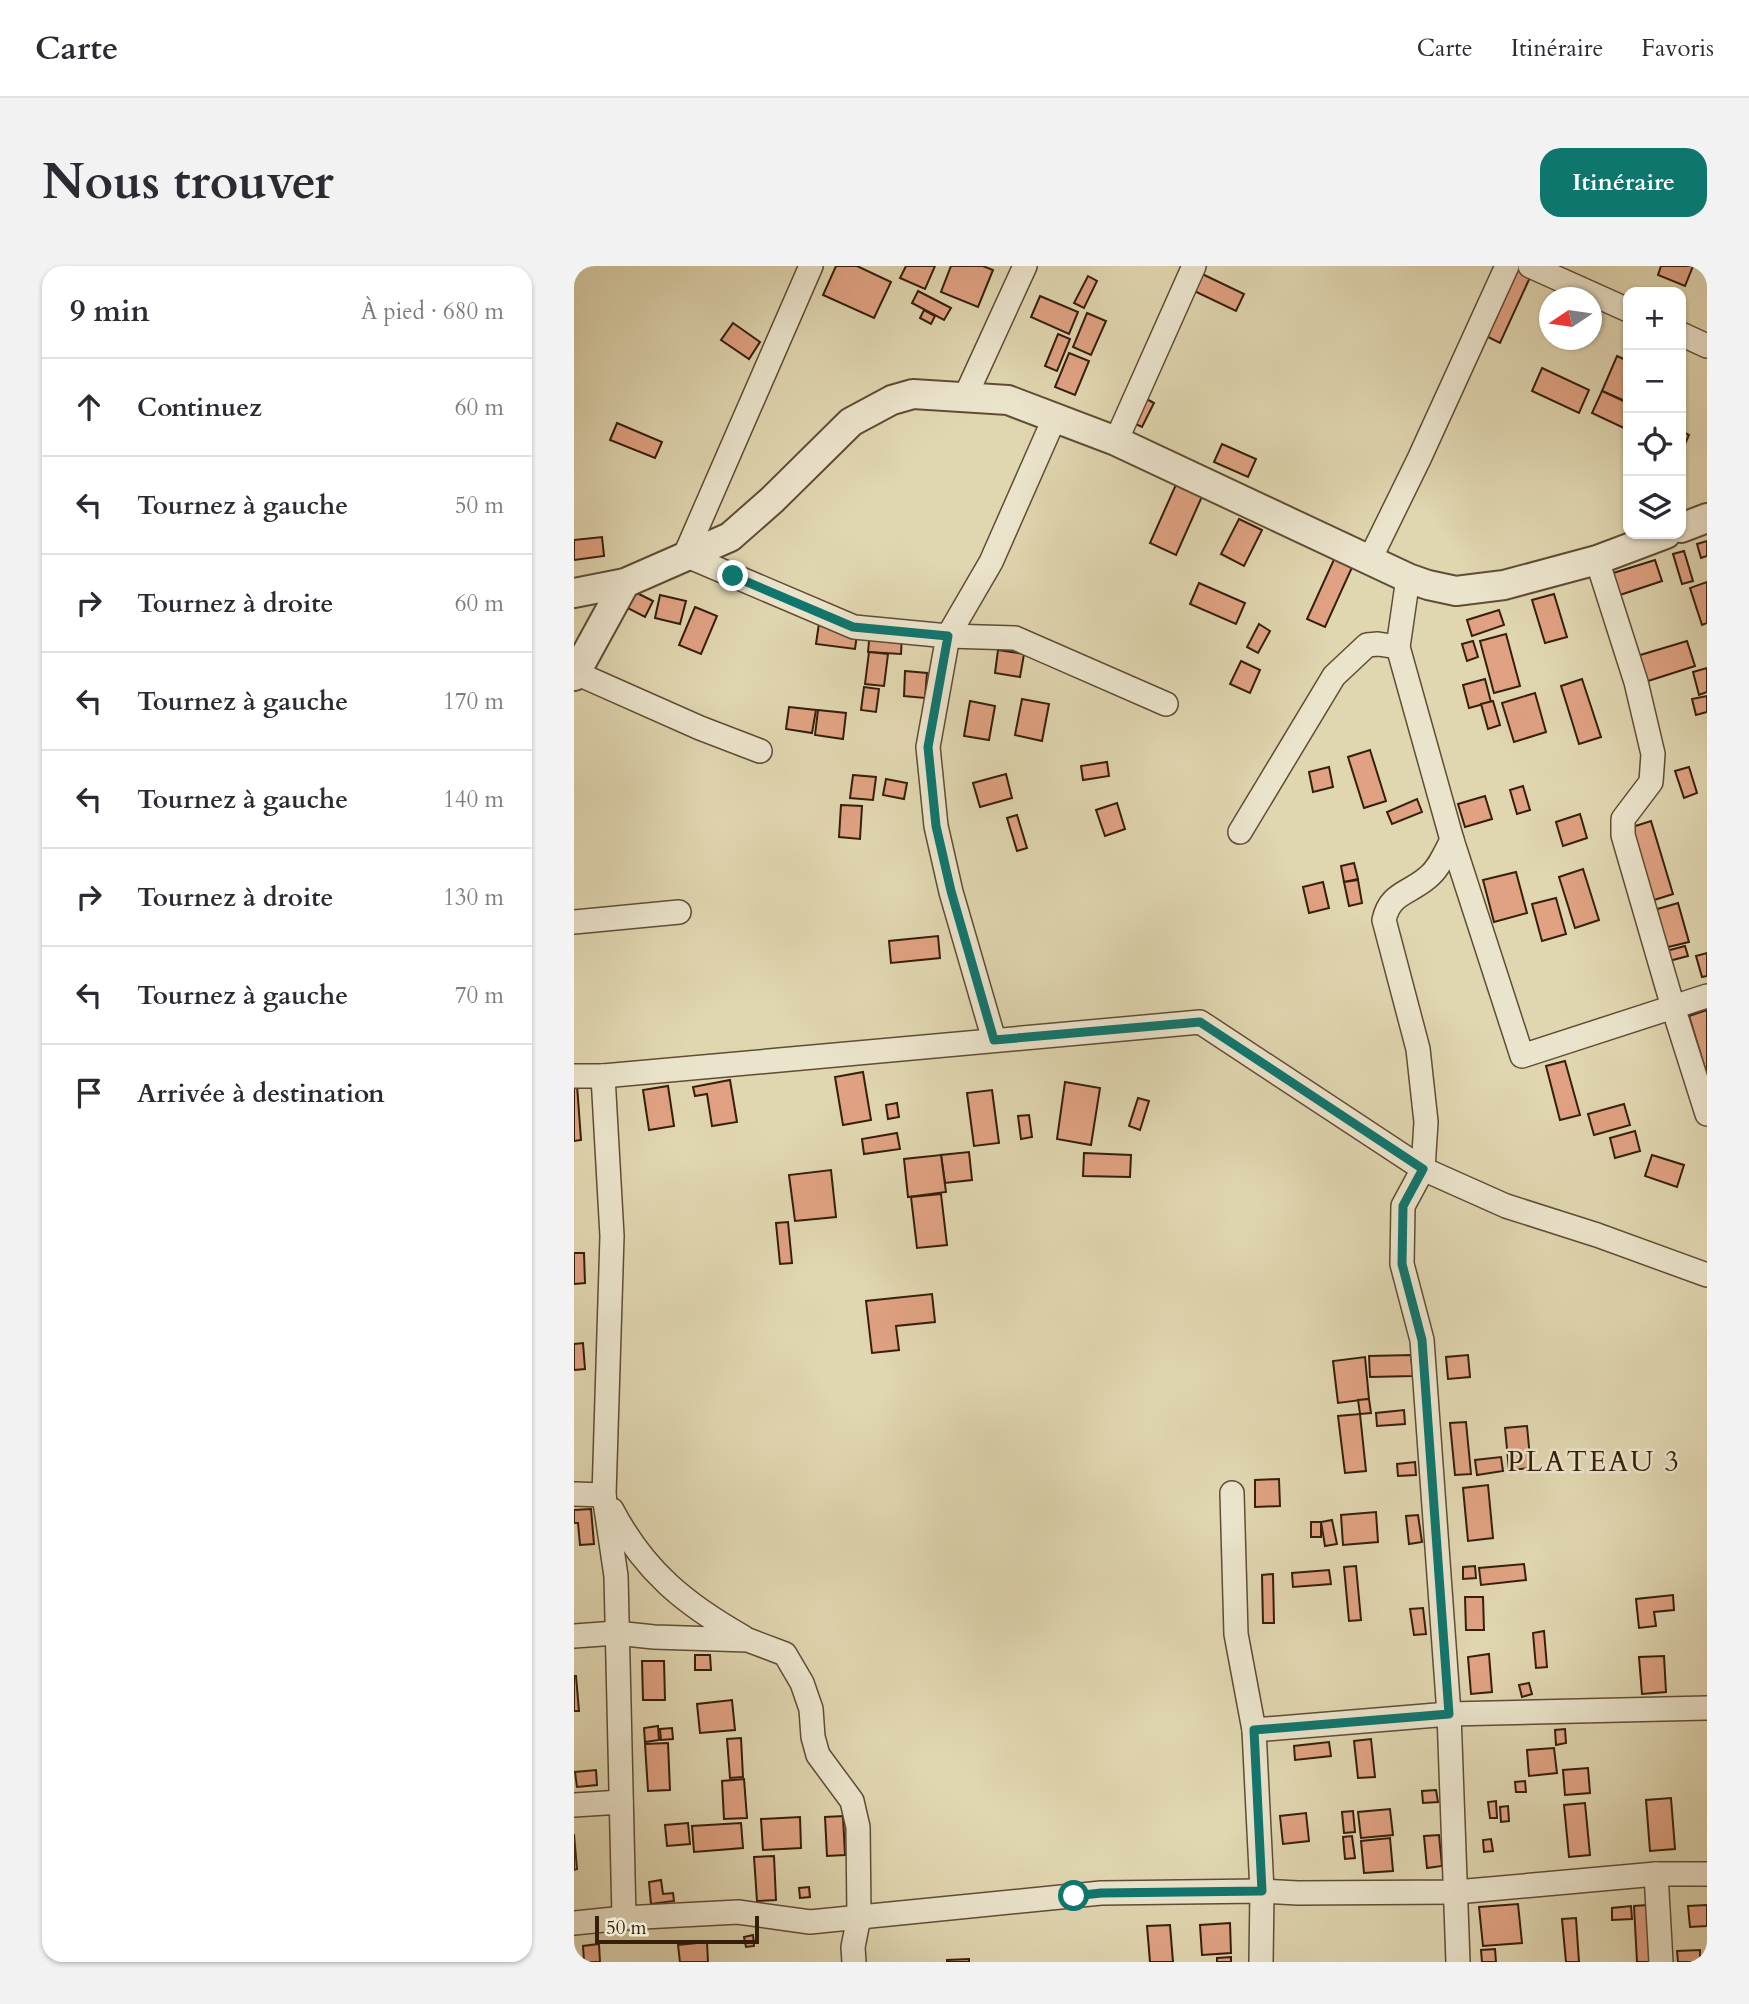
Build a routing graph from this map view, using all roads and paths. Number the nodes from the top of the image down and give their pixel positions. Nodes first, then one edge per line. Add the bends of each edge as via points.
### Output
1 (811, 266) edge
2 (1025, 266) edge
3 (1194, 266) edge
4 (1507, 266) edge
5 (1531, 266) edge
6 (1623, 308) edge
7 (1686, 336) edge
8 (1707, 346) edge
9 (965, 397) junction
10 (1054, 419) junction
11 (1116, 441) junction
12 (1707, 518) edge
13 (1686, 526) edge
14 (1653, 539) edge
15 (685, 555) junction
16 (1370, 559) junction
17 (1597, 560) junction
18 (1408, 578) junction
19 (625, 583) junction
20 (574, 593) edge
21 (948, 636) junction
22 (1398, 647) junction
23 (575, 674) edge
24 (1166, 704) dead end
25 (760, 751) dead end
26 (1240, 832) dead end
27 (1452, 840) junction
28 (679, 912) dead end
29 (574, 922) edge
30 (1707, 996) edge
31 (1673, 1007) junction
32 (994, 1040) junction
33 (574, 1076) edge
34 (603, 1076) junction
35 (1707, 1114) edge
36 (1423, 1169) junction
37 (1707, 1275) edge
38 (1232, 1493) dead end
39 (574, 1494) edge
40 (604, 1495) junction
41 (616, 1633) junction
42 (574, 1636) edge
43 (748, 1640) junction
44 (1707, 1708) edge
45 (1449, 1714) junction
46 (1254, 1730) junction
47 (621, 1802) junction
48 (574, 1805) edge
49 (1656, 1874) junction
50 (1707, 1874) edge
51 (1262, 1891) junction
52 (1456, 1892) junction
53 (859, 1917) junction
54 (624, 1918) junction
55 (574, 1923) edge
56 (854, 1962) edge
57 (1261, 1962) edge
58 (1458, 1962) edge
59 (1661, 1962) edge

1 - 15 street
2 - 9 street
3 - 11 street
4 - 16 street
5 - 6 street
7 - 8 street
9 - 10 street via 1008,400
9 - 15 street via 913,394 851,422 730,537
10 - 11 street
10 - 21 street via 991,562
11 - 16 street
12 - 13 street
14 - 17 street
15 - 19 street
15 - 21 street via 853,627
16 - 18 street
17 - 18 street via 1475,590 1456,591
17 - 31 street via 1636,682 1653,754 1651,782 1623,819 1623,835
18 - 22 street
19 - 20 street
19 - 23 street
21 - 24 street via 1015,638
21 - 32 street via 928,747 936,826
22 - 26 street via 1367,645 1334,676
22 - 27 street
23 - 25 street
27 - 31 street via 1522,1056
27 - 36 street via 1427,878 1387,906 1384,920 1418,1049 1426,1122
28 - 29 street
30 - 31 street
31 - 35 street
32 - 34 street
32 - 36 street via 1200,1022
33 - 34 street
34 - 40 street via 611,1236
36 - 37 street via 1506,1206
36 - 45 street via 1403,1206 1402,1264 1422,1340
38 - 46 street via 1236,1634
39 - 40 street
40 - 41 street via 616,1576
40 - 43 street via 627,1539 658,1576 702,1613
41 - 42 street
41 - 43 street
41 - 47 street
43 - 53 street via 785,1654 811,1710 818,1755 852,1801 858,1827
44 - 45 street
45 - 46 street
45 - 52 street
46 - 51 street
47 - 48 street
47 - 54 street
49 - 50 street
49 - 52 street
49 - 59 street
51 - 52 street
51 - 53 street via 1101,1893
51 - 57 street
52 - 58 street
53 - 54 street via 810,1922 738,1912
53 - 56 street
54 - 55 street

